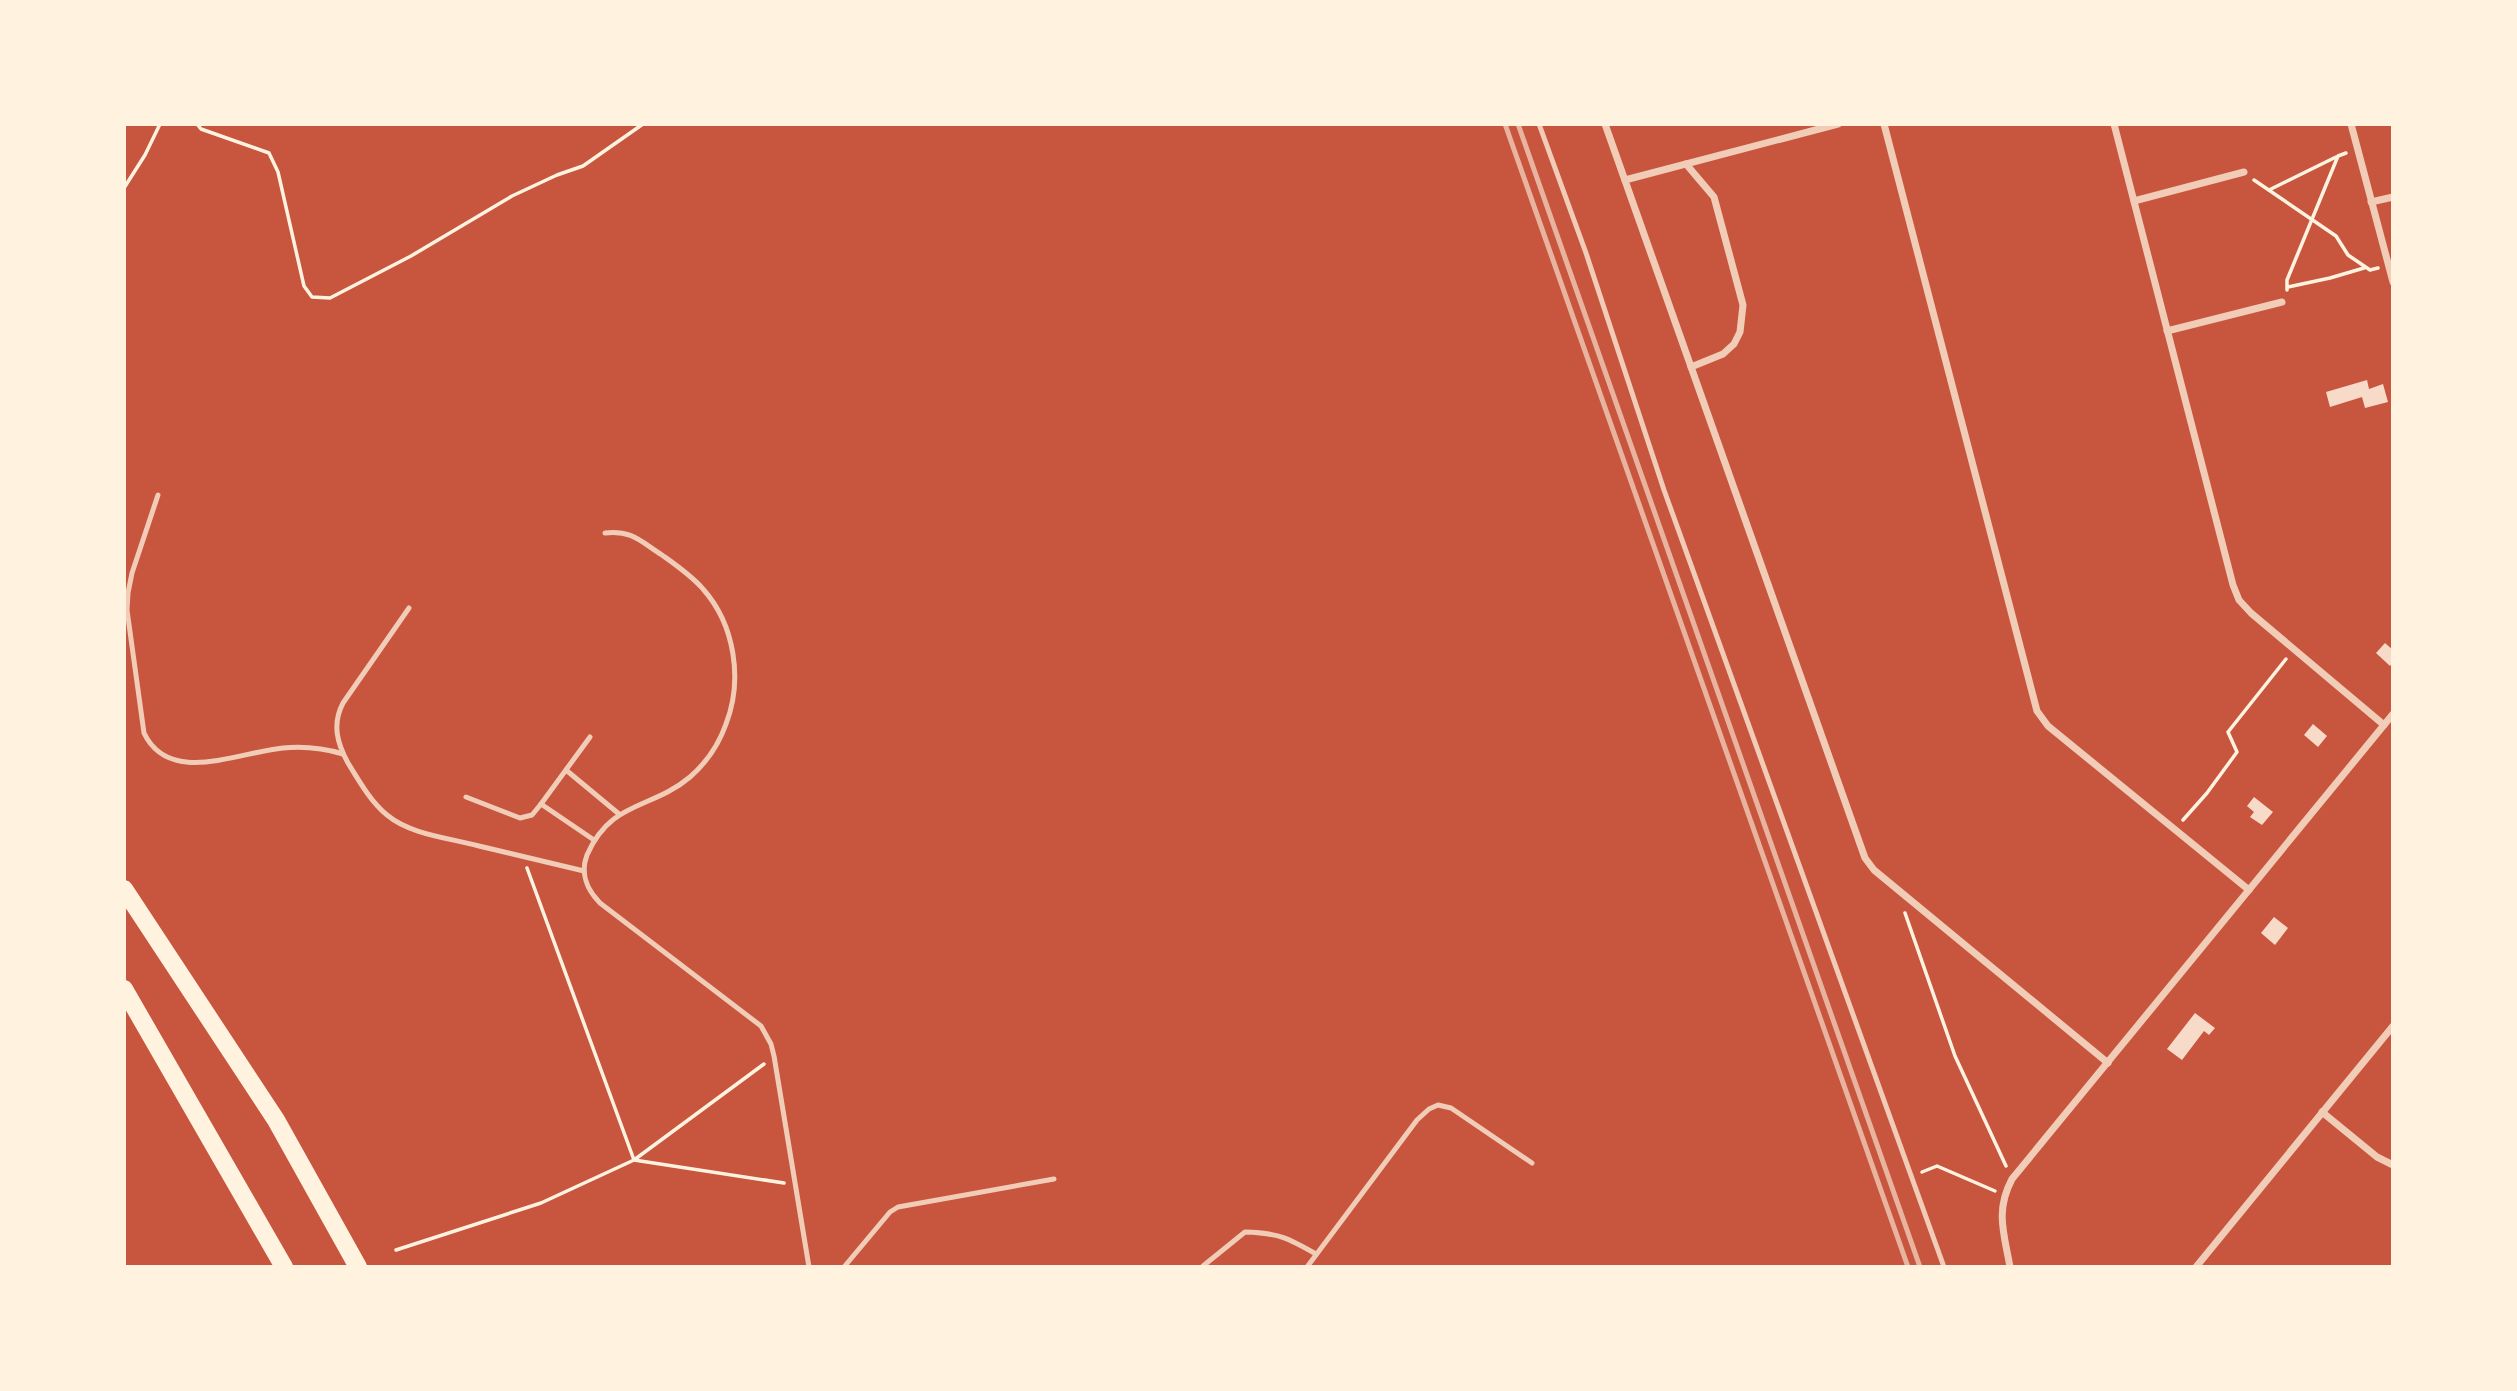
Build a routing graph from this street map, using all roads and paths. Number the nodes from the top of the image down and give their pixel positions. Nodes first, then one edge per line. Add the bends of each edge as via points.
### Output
1 (160, 124) edge
2 (197, 124) edge
3 (643, 124) edge
4 (1539, 124) edge
5 (1605, 124) edge
6 (1838, 124) edge
7 (1884, 124) edge
8 (2114, 124) edge
9 (2351, 124) edge
10 (2358, 149) junction
11 (2338, 156) junction
12 (1686, 164) junction
13 (2244, 172) joint
14 (1625, 180) junction
15 (124, 188) edge
16 (2269, 190) junction
17 (2393, 197) edge
18 (2133, 201) junction
19 (2371, 202) junction
20 (2311, 220) junction
21 (2388, 265) junction
22 (2366, 267) junction
23 (2393, 282) edge
24 (2288, 287) junction
25 (2282, 302) joint
26 (2167, 331) junction
27 (1691, 368) junction
28 (158, 495) dead end
29 (605, 533) dead end
30 (409, 608) dead end
31 (2293, 650) junction
32 (2393, 715) edge
33 (2384, 725) junction
34 (590, 737) dead end
35 (343, 754) junction
36 (566, 770) junction
37 (466, 797) dead end
38 (541, 804) junction
39 (619, 814) junction
40 (2175, 829) junction
41 (594, 840) junction
42 (522, 857) junction
43 (584, 871) junction
44 (1895, 888) junction
45 (124, 889) edge
46 (2249, 890) junction
47 (124, 989) edge
48 (2393, 1026) edge
49 (774, 1056) junction
50 (2108, 1062) junction
51 (2322, 1112) junction
52 (634, 1160) junction
53 (1532, 1163) dead end
54 (2393, 1165) edge
55 (1912, 1176) junction
56 (1054, 1179) dead end
57 (2012, 1179) junction
58 (314, 1184) junction
59 (795, 1185) junction
60 (2004, 1195) junction
61 (396, 1250) dead end
62 (1316, 1254) junction
63 (1203, 1266) edge
64 (284, 1267) edge
65 (358, 1267) edge
66 (371, 1267) edge
67 (809, 1267) edge
68 (844, 1267) edge
69 (1307, 1267) edge
70 (1944, 1267) edge
71 (2010, 1267) edge
72 (2196, 1267) edge

1 - 15 path
2 - 3 path via 272,157 304,286 312,297 322,299 411,256 512,196 583,166
4 - 55 lane via 1664,489
5 - 14 street
6 - 12 street
7 - 40 street via 2037,711 2048,726
8 - 18 street
9 - 10 street
10 - 11 path
10 - 19 street
11 - 16 path
11 - 20 path
12 - 14 street
12 - 27 street via 1714,197 1743,304 1734,344
13 - 16 path
13 - 18 street
14 - 27 street
16 - 20 path
17 - 19 street
18 - 26 street
19 - 21 street
20 - 22 path via 2336,236 2348,255
20 - 24 path
21 - 22 path
21 - 23 street
22 - 24 path
24 - 25 path
25 - 26 street
26 - 31 street via 2239,600
27 - 44 street via 1865,858
28 - 35 lane via 132,573 127,610 144,733 150,747 170,760 190,762 304,746
29 - 39 lane via 627,533 703,588 726,627 735,670 727,724 704,762 671,790
30 - 35 lane via 339,712 335,730
31 - 33 street
31 - 40 path via 2228,732 2237,752
32 - 33 street
33 - 46 street
34 - 36 lane
35 - 42 lane via 378,807 396,822
36 - 38 lane
36 - 39 lane
37 - 38 lane via 520,818 532,815
38 - 41 lane
39 - 41 lane
40 - 46 street
41 - 43 lane
42 - 43 lane
42 - 52 path
43 - 49 lane via 588,889 600,903 761,1026
44 - 50 street
44 - 57 path via 1955,1056
45 - 58 main road via 240,1062
46 - 50 street
47 - 64 main road
48 - 51 street
49 - 52 path
49 - 59 lane
50 - 57 street
51 - 54 street
51 - 72 street
52 - 59 path
52 - 61 path via 541,1203
53 - 62 lane via 1451,1108 1438,1105 1417,1120
55 - 60 path via 1937,1166
55 - 70 lane
56 - 68 lane via 898,1207
57 - 60 street
58 - 65 main road
58 - 66 main road
59 - 67 lane
60 - 71 street via 2001,1223
62 - 63 lane via 1284,1236 1245,1232
62 - 69 lane

